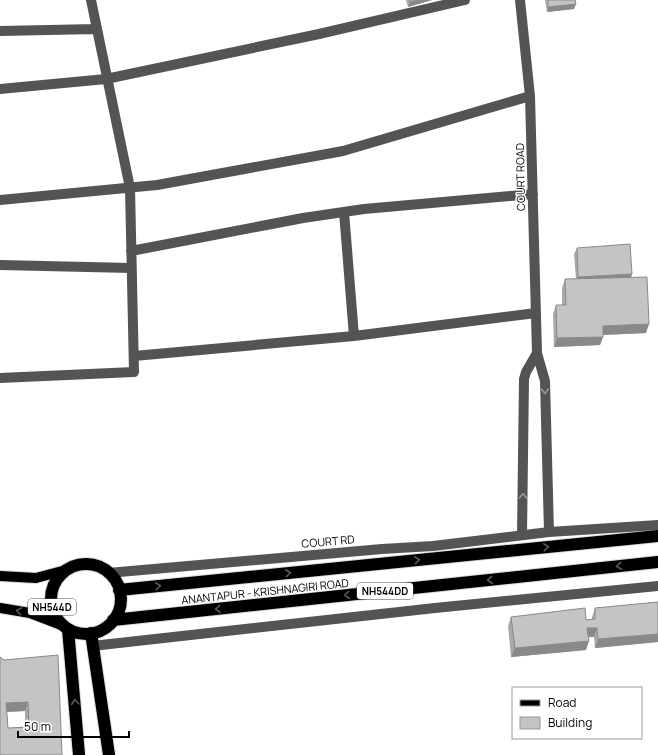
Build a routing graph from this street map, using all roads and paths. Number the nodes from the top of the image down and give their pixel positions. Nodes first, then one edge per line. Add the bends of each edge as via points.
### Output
1 (91, 0) edge
2 (465, 0) edge
3 (520, 0) edge
4 (97, 29) junction
5 (0, 31) edge
6 (106, 79) junction
7 (0, 89) edge
8 (530, 96) junction
9 (130, 188) junction
10 (533, 194) junction
11 (0, 200) edge
12 (344, 212) junction
13 (131, 251) junction
14 (0, 265) edge
15 (132, 268) junction
16 (536, 313) junction
17 (354, 336) junction
18 (537, 353) junction
19 (134, 356) junction
20 (0, 378) edge
21 (658, 525) edge
22 (549, 532) junction
23 (522, 535) junction
24 (658, 536) edge
25 (658, 562) edge
26 (66, 570) junction
27 (108, 572) junction
28 (0, 576) edge
29 (658, 586) edge
30 (120, 590) junction
31 (0, 608) edge
32 (113, 620) junction
33 (66, 627) junction
34 (90, 633) junction
35 (92, 646) junction
36 (79, 755) edge
37 (109, 755) edge

1 - 4 street
2 - 6 street
3 - 8 street, COURT ROAD
4 - 5 street
4 - 6 street
6 - 7 street
6 - 9 street
8 - 9 street via 343,152
8 - 10 street, COURT ROAD
9 - 11 street
9 - 13 street
10 - 12 street
10 - 16 street, COURT ROAD
12 - 13 street
12 - 17 street
13 - 15 street
14 - 15 street
15 - 19 street
16 - 17 street
16 - 18 street, COURT ROAD
17 - 19 street
18 -> 22 street, COURT ROAD via 545,381
23 -> 18 street via 524,379
19 - 20 street via 134,372
21 - 22 street, COURT RD
22 - 23 street, COURT RD
23 - 27 street, COURT RD via 433,546
30 -> 24 highway
25 -> 32 highway, ANANTAPUR - KRISHNAGIRI ROAD / NH544DD
26 - 27 highway via 76,565 88,564
26 - 28 main road via 36,578
26 - 33 highway, NH544D via 53,587 51,598 57,618
27 - 30 highway
29 - 35 street
30 - 32 highway via 118,611
33 -> 31 main road via 30,613
32 - 34 highway, ANANTAPUR - KRISHNAGIRI ROAD via 105,628
33 - 34 highway, NH544D via 75,632
36 -> 33 highway, NH544D
34 - 35 highway
35 - 37 highway

